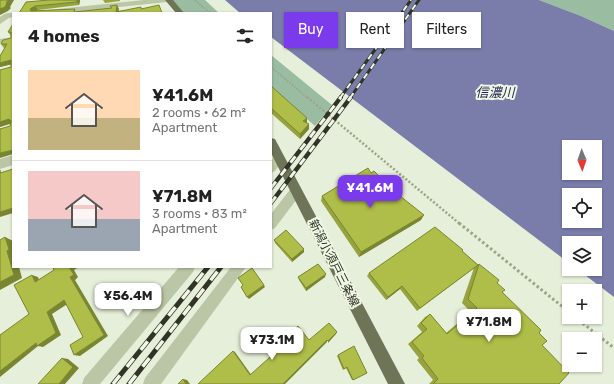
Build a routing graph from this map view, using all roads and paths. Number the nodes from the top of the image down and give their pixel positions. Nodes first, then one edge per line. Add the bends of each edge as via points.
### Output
1 (168, 0) edge
2 (195, 0) edge
3 (48, 12) edge
4 (179, 12) edge
5 (209, 12) edge
6 (12, 16) edge
7 (0, 22) edge
8 (12, 39) edge
9 (0, 41) edge
10 (272, 68) edge
11 (272, 147) edge
12 (12, 160) edge
13 (275, 163) edge
14 (0, 164) edge
15 (296, 191) junction
16 (272, 223) edge
17 (187, 268) edge
18 (238, 268) edge
19 (562, 306) edge
20 (584, 324) edge
21 (614, 348) edge
22 (90, 384) edge
23 (151, 384) edge
24 (397, 384) edge

1 - 3 street
1 - 4 main road
2 - 5 path
6 - 7 street via 6,16
8 - 9 lane
10 - 19 path
11 - 13 main road, 新潟小須戸三条線
12 - 14 street
13 - 15 main road, 新潟小須戸三条線
15 - 16 street
15 - 24 main road, 新潟小須戸三条線
17 - 22 street
18 - 23 street
20 - 21 path

